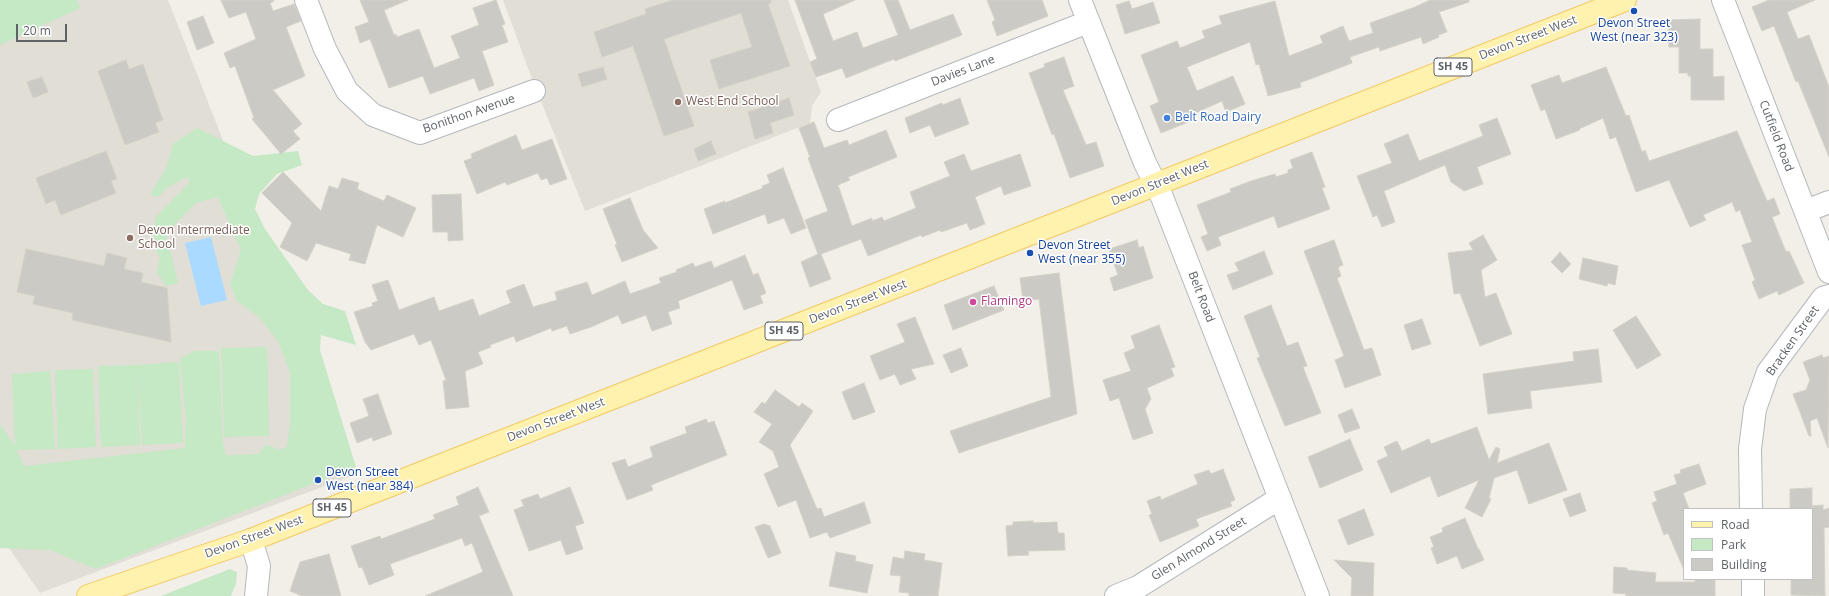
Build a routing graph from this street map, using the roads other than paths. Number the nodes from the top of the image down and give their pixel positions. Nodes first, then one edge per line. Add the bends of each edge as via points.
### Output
1 (306, 0) edge
2 (1080, 0) edge
3 (1625, 0) edge
4 (1723, 0) edge
5 (1088, 22) junction
6 (534, 91) dead end
7 (838, 120) dead end
8 (1156, 185) junction
9 (1829, 202) edge
10 (1806, 211) junction
11 (1829, 272) edge
12 (1829, 296) edge
13 (1280, 498) junction
14 (1752, 508) edge
15 (251, 540) junction
16 (1753, 580) edge
17 (88, 596) edge
18 (256, 596) edge
19 (1116, 596) edge
20 (1318, 596) edge
21 (1753, 596) edge

1 - 6 street, Bonithon Avenue via 324,49 347,91 373,115 420,133
2 - 5 street, Belt Road
3 - 8 main road, Devon Street West / SH 45
4 - 10 street, Cutfield Road
5 - 7 street, Davies Lane
5 - 8 street, Belt Road
8 - 13 street, Belt Road
8 - 15 main road, Devon Street West / SH 45
9 - 10 street
10 - 11 street, Cutfield Road
12 - 14 street, Bracken Street via 1823,298 1768,372 1755,409 1750,449
13 - 19 street, Glen Almond Street via 1138,588
13 - 20 street, Belt Road
15 - 17 main road, Devon Street West / SH 45
15 - 18 street via 259,566
16 - 21 street

